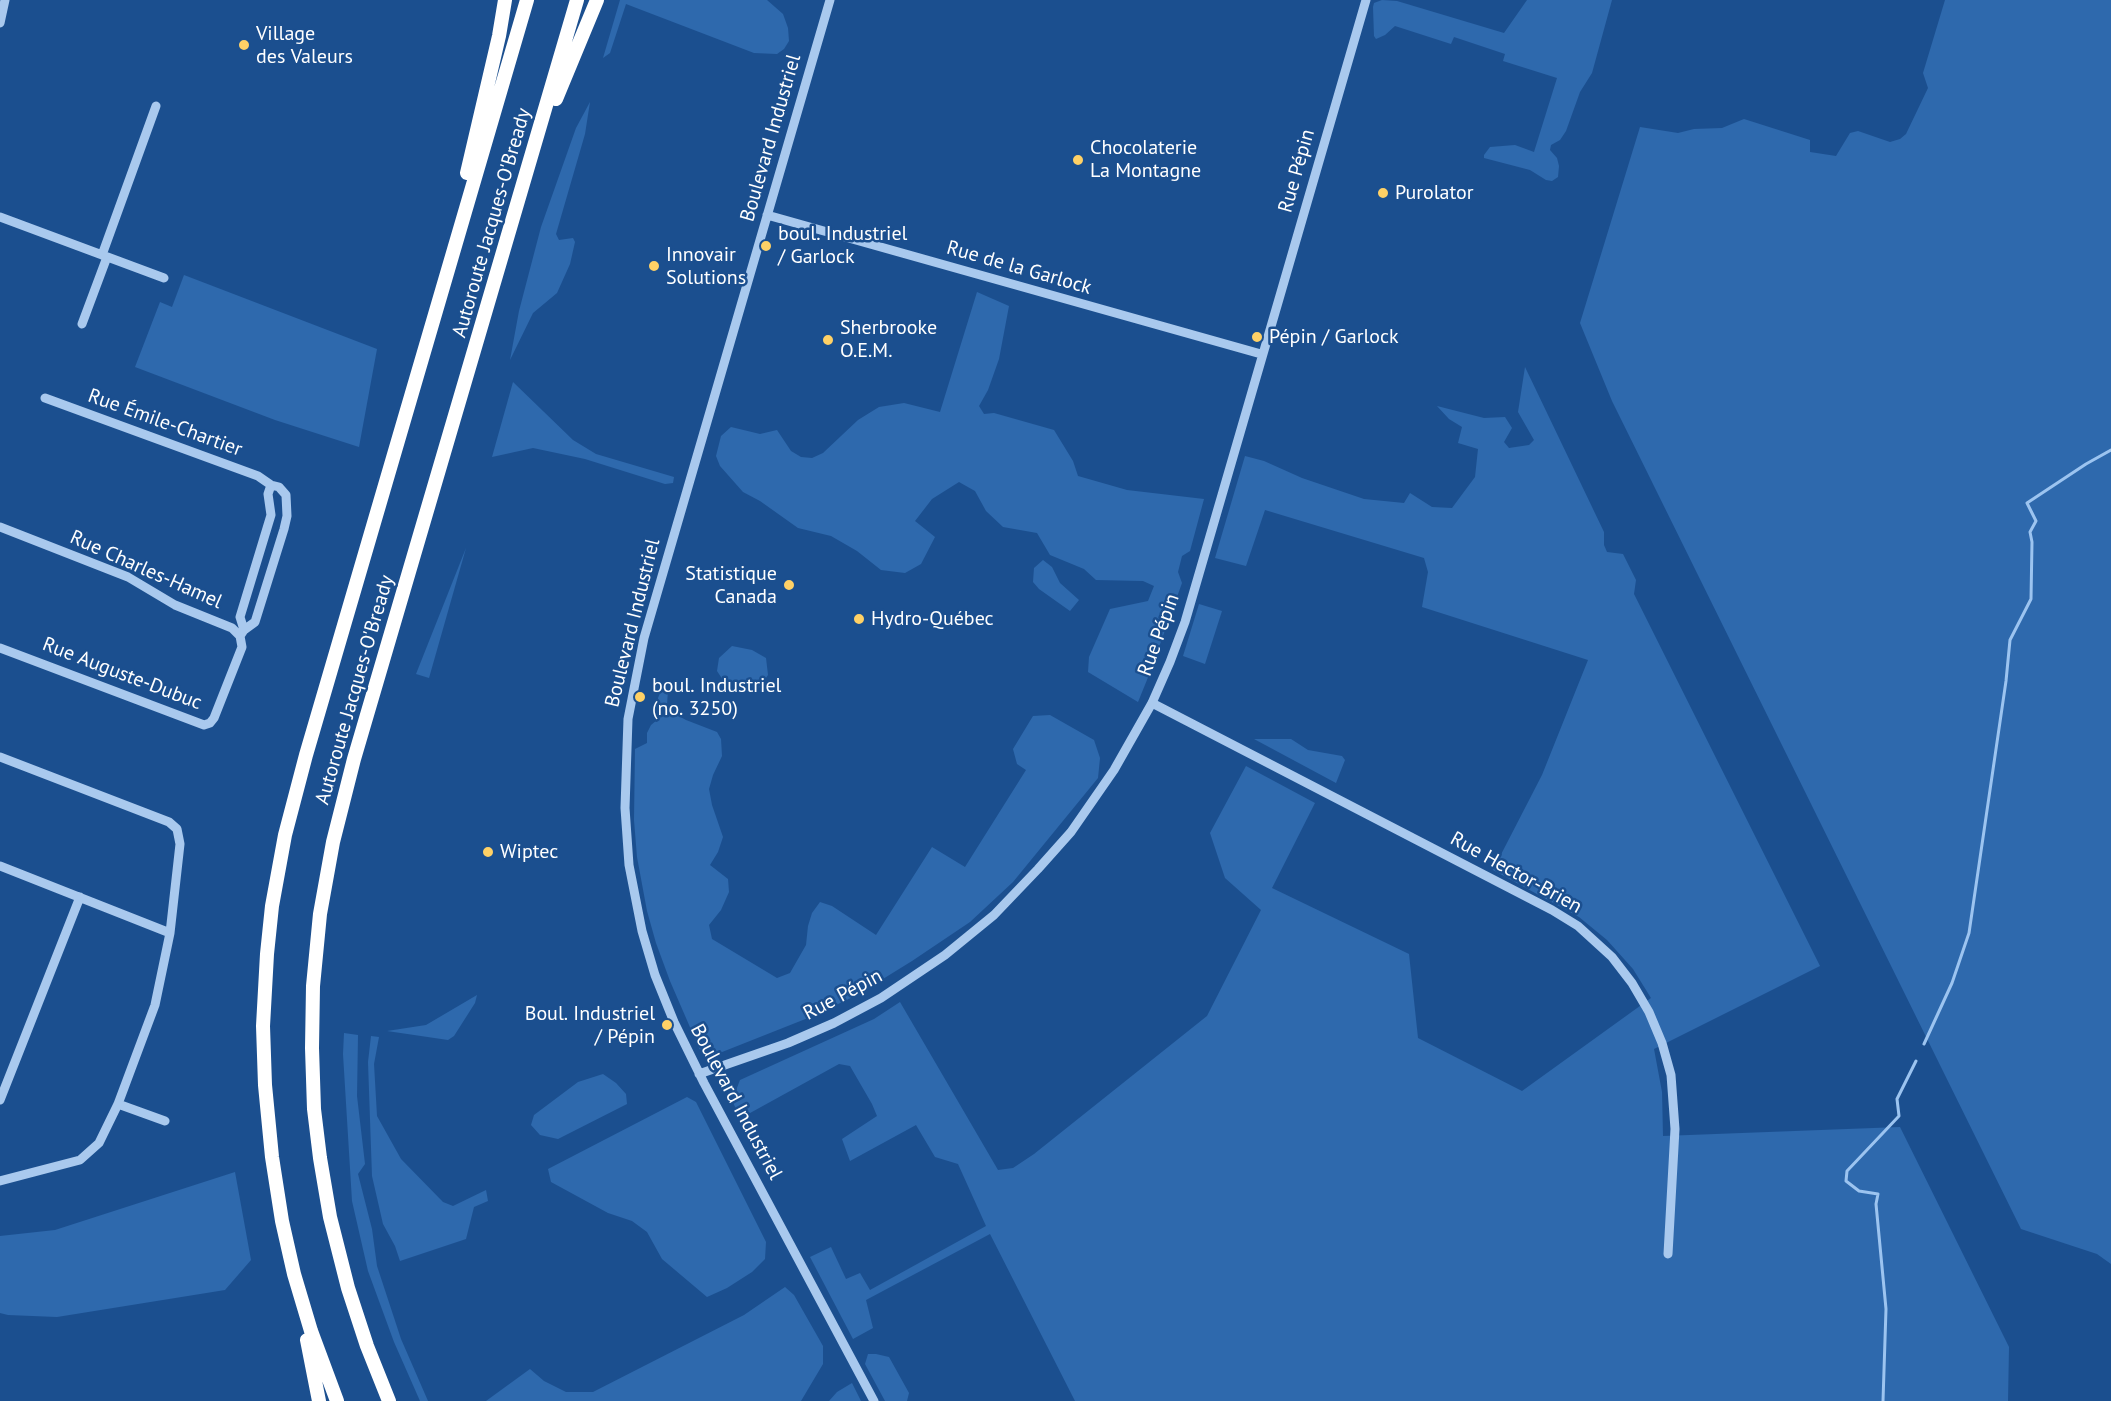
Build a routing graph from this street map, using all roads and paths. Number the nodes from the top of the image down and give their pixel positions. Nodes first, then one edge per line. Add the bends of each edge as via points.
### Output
1 (5, 0) edge
2 (505, 0) edge
3 (526, 0) edge
4 (577, 0) edge
5 (597, 0) edge
6 (830, 0) edge
7 (1366, 0) edge
8 (0, 22) edge
9 (156, 106) dead end
10 (528, 168) junction
11 (767, 215) junction
12 (0, 217) edge
13 (104, 256) junction
14 (164, 278) dead end
15 (441, 292) junction
16 (82, 324) dead end
17 (1261, 354) junction
18 (45, 398) dead end
19 (271, 485) junction
20 (0, 528) edge
21 (242, 633) junction
22 (0, 648) edge
23 (1152, 703) junction
24 (0, 757) edge
25 (0, 866) edge
26 (80, 897) junction
27 (170, 933) junction
28 (699, 1074) junction
29 (0, 1100) edge
30 (118, 1104) junction
31 (165, 1121) dead end
32 (0, 1181) edge
33 (1668, 1254) dead end
34 (299, 1294) junction
35 (319, 1401) edge
36 (337, 1401) edge
37 (389, 1401) edge
38 (874, 1401) edge

1 - 8 street
2 - 15 highway
3 - 15 highway, Autoroute Jacques-O'Bready
4 - 10 highway, Autoroute Jacques-O'Bready
5 - 10 highway
6 - 11 street, Boulevard Industriel
7 - 17 street, Rue Pépin
9 - 13 street
10 - 37 highway, Autoroute Jacques-O'Bready via 348,783 330,854 317,938 312,1073 323,1181 351,1300
11 - 17 street, Rue de la Garlock
11 - 28 street, Boulevard Industriel via 646,631 626,735 627,837 638,915 664,998
12 - 13 street
13 - 14 street
13 - 16 street
15 - 34 highway, Autoroute Jacques-O'Bready via 300,777 272,906 264,1001 266,1096 280,1210
17 - 23 street, Rue Pépin via 1190,604
18 - 19 street, Rue Émile-Chartier via 258,476
19 - 21 street via 271,515 240,617
19 - 21 street, Rue Émile-Chartier via 286,495 287,516 255,622
20 - 21 street, Rue Charles-Hamel via 128,577 175,605
21 - 22 street, Rue Auguste-Dubuc via 242,646 214,718 204,725
23 - 28 street, Rue Pépin via 1114,770 1071,832 974,933 910,979 851,1014 788,1043
23 - 33 street, Rue Hector-Brien via 1552,910 1612,957 1649,1012 1671,1075 1675,1129
24 - 27 street via 174,825 180,844
25 - 26 street
26 - 27 street
26 - 29 street
27 - 30 street via 154,1005
28 - 38 street, Boulevard Industriel
30 - 31 street
30 - 32 street via 99,1143 80,1160
34 - 35 highway
34 - 36 highway, Autoroute Jacques-O'Bready

